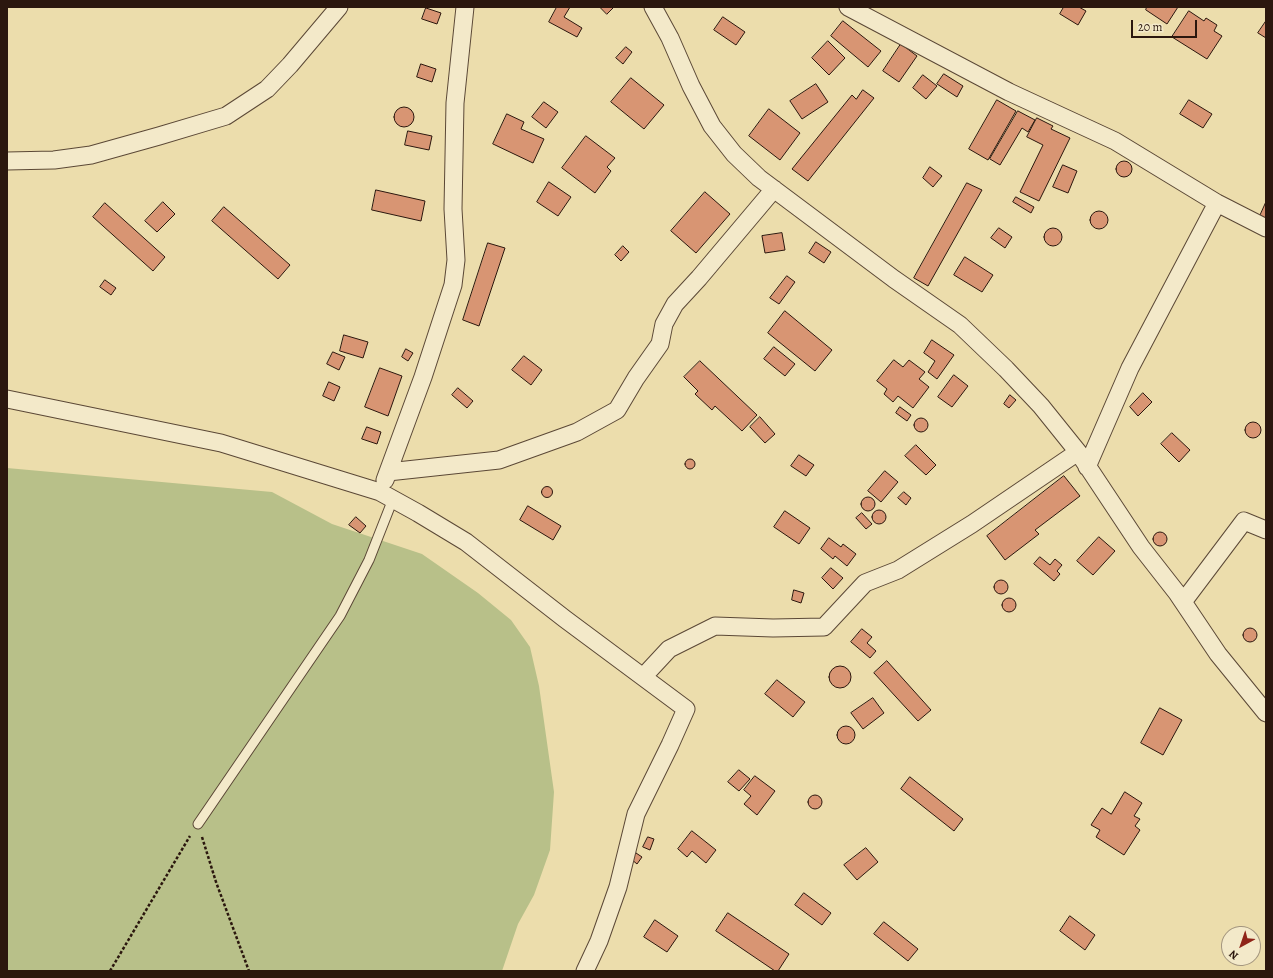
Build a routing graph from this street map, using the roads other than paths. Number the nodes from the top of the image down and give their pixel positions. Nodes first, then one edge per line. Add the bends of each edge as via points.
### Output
1 (339, 7) edge
2 (465, 7) edge
3 (653, 7) edge
4 (848, 7) edge
5 (7, 161) edge
6 (774, 189) junction
7 (1217, 203) junction
8 (1266, 228) edge
9 (7, 399) edge
10 (1078, 452) junction
11 (1087, 467) junction
12 (388, 472) junction
13 (387, 496) junction
14 (1266, 530) edge
15 (1183, 602) junction
16 (643, 677) junction
17 (1266, 713) edge
18 (198, 824) road end
19 (585, 971) edge

1 - 5 street via 267,89 226,116 91,155 54,160
2 - 12 street via 455,102 453,209 456,260 453,285
3 - 6 street via 712,126 744,164
4 - 7 street via 1009,92 1115,141
6 - 10 street via 960,325 1041,406
6 - 12 street via 675,304 664,324 660,344 617,410 577,432 499,460
7 - 8 street
7 - 11 street via 1130,368
9 - 13 street via 221,443
10 - 11 street
10 - 16 street via 972,524 898,570 865,583 824,627 715,626 669,649
11 - 15 street via 1141,547
12 - 13 street
13 - 16 street via 466,542
13 - 18 lane via 369,560 340,616
14 - 15 street via 1244,521
15 - 17 street via 1218,654
16 - 19 street via 686,709 636,814 618,887

